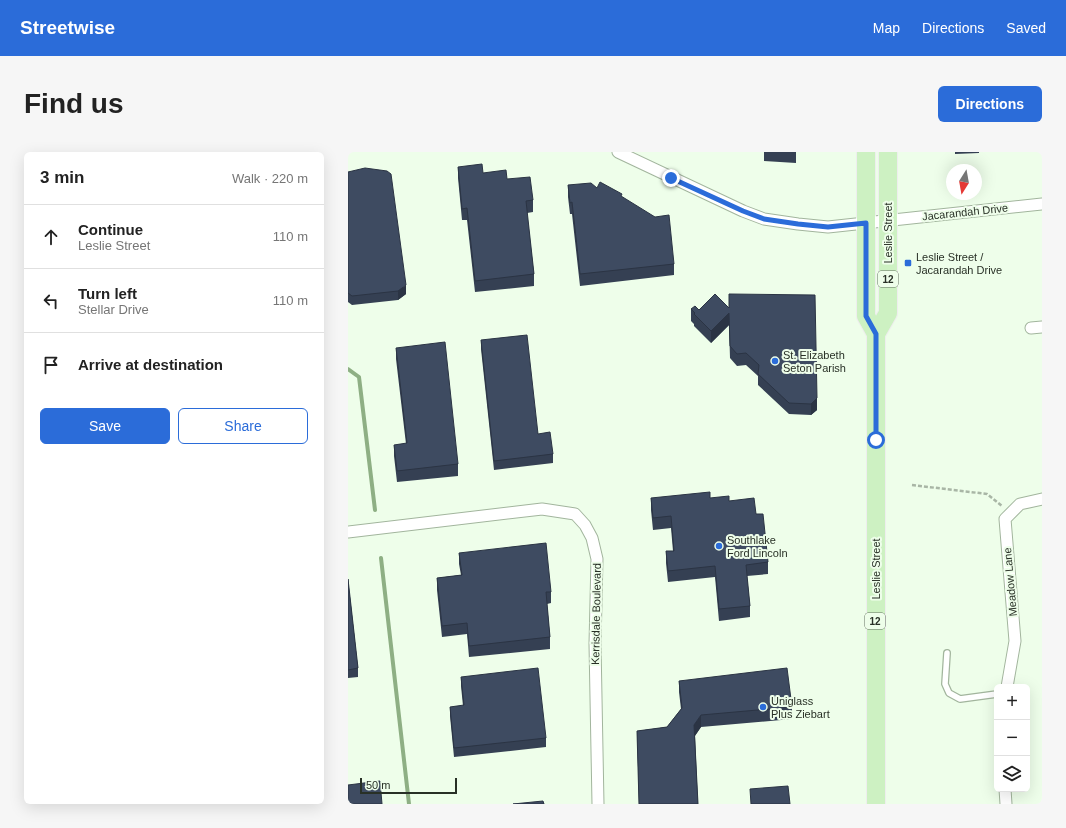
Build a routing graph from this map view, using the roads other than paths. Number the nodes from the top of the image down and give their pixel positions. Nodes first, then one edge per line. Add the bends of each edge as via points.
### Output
1 (618, 152) edge
2 (866, 152) edge
3 (888, 152) edge
4 (1042, 204) edge
5 (889, 220) junction
6 (866, 223) junction
7 (1042, 327) edge
8 (1030, 328) dead end
9 (876, 334) junction
10 (1042, 499) edge
11 (348, 532) edge
12 (947, 653) dead end
13 (1008, 684) edge
14 (994, 694) edge
15 (1005, 792) edge
16 (598, 804) edge
17 (875, 804) edge
18 (1006, 804) edge

1 - 6 street, Jacarandah Drive via 704,194 764,219 828,227
2 - 6 main road, Leslie Street / 12
3 - 5 main road, Leslie Street / 12
4 - 5 street, Jacarandah Drive
5 - 6 street, Jacarandah Drive
5 - 9 main road, Leslie Street / 12 via 888,313
6 - 9 main road, Leslie Street / 12 via 866,316
7 - 8 street
9 - 17 main road, Leslie Street / 12
10 - 13 street, Meadow Lane via 1020,504 1005,519 1015,641
11 - 16 street, Kerrisdale Boulevard via 542,509 575,514 592,538 597,559 595,651
12 - 14 lane via 945,684 949,693 960,700
15 - 18 street

